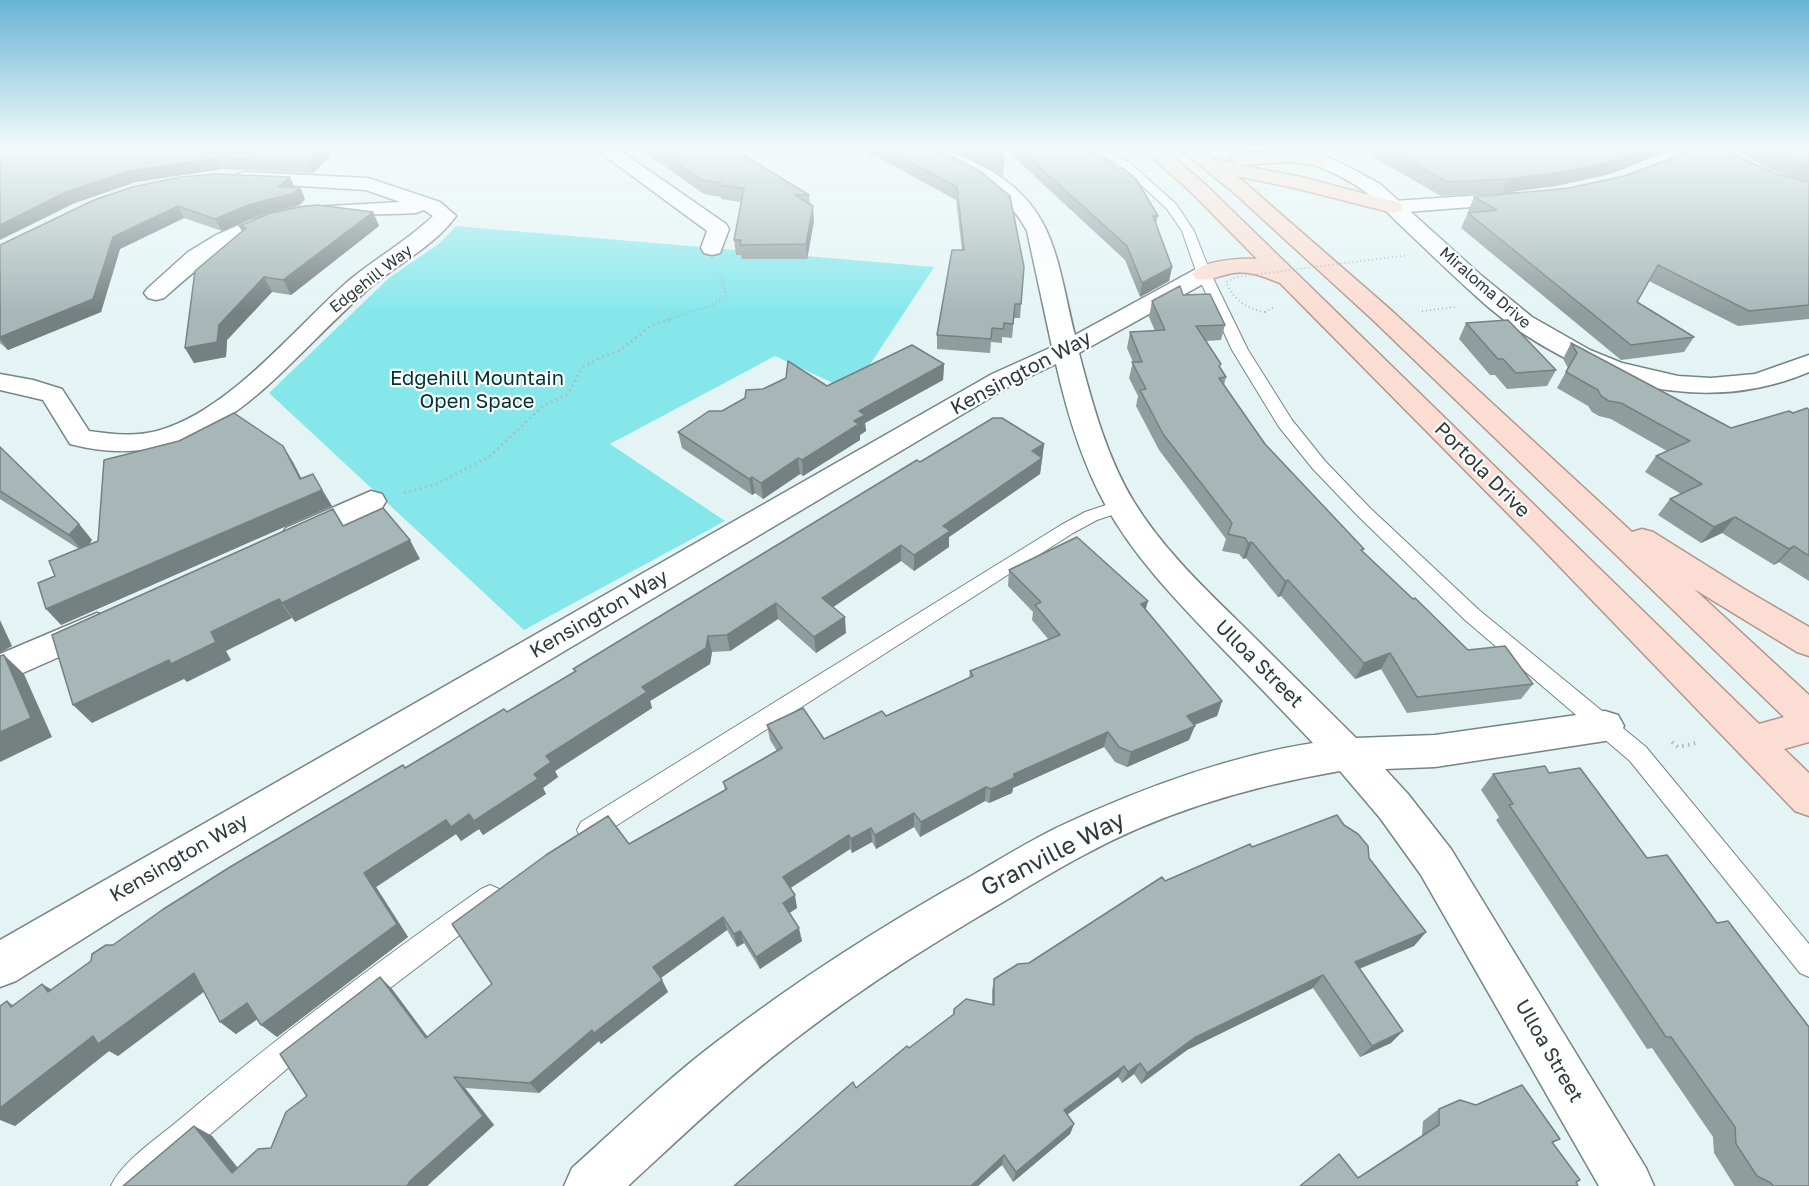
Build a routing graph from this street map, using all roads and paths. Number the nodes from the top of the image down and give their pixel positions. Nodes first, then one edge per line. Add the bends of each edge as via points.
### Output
1 (422, 202) edge
2 (680, 202) edge
3 (1022, 202) edge
4 (1167, 202) edge
5 (1219, 202) edge
6 (1256, 202) edge
7 (1375, 202) edge
8 (1388, 202) edge
9 (1459, 202) edge
10 (433, 206) junction
11 (1393, 207) junction
12 (1230, 220) junction
13 (712, 248) joint
14 (1408, 255) dead end
15 (1204, 274) junction
16 (1290, 280) junction
17 (156, 293) dead end
18 (1464, 306) dead end
19 (1265, 312) dead end
20 (1413, 312) dead end
21 (1066, 350) junction
22 (1809, 363) edge
23 (0, 382) edge
24 (1544, 469) junction
25 (371, 501) joint
26 (1121, 506) junction
27 (268, 549) edge
28 (129, 612) edge
29 (1809, 643) edge
30 (0, 669) edge
31 (1809, 718) edge
32 (1605, 726) junction
33 (1809, 727) edge
34 (1751, 741) junction
35 (1348, 754) junction
36 (1809, 799) edge
37 (573, 840) edge
38 (507, 885) edge
39 (0, 963) edge
40 (1809, 964) edge
41 (126, 1186) edge
42 (590, 1186) edge
43 (1628, 1186) edge

1 - 10 street
2 - 13 street via 718,229
3 - 21 street, Ulloa Street via 1038,231
4 - 15 lane via 1188,231
5 - 12 main road, Portola Drive
6 - 24 main road, Portola Drive
7 - 11 main road
8 - 11 street, Miraloma Drive
9 - 11 street
10 - 17 street via 295,214 258,225 196,257
10 - 23 street, Edgehill Way via 445,216 435,227 358,285 243,394 189,430 159,441 104,445 80,438 52,395
11 - 22 street, Miraloma Drive via 1496,302 1558,346 1593,362 1654,379 1711,386 1772,379
12 - 15 main road via 1223,249
12 - 16 main road, Portola Drive
13 - 25 path via 703,265 720,275 727,295 712,305 652,325 619,351 582,368 568,394 543,406 490,456 436,484
14 - 19 path, bridge via 1236,277 1226,282 1244,306
15 - 16 main road via 1221,267 1252,266 1281,273
15 - 21 street, Kensington Way
15 - 32 lane via 1239,350 1285,423 1319,465 1457,601
16 - 34 main road, Portola Drive
18 - 20 path
21 - 26 street, Ulloa Street via 1088,431
21 - 39 street, Kensington Way via 1000,380
24 - 29 main road via 1659,552
24 - 31 main road, Portola Drive
25 - 27 street
26 - 35 street, Ulloa Street via 1188,592
26 - 37 lane via 1067,529
28 - 30 street
32 - 35 street, Granville Way via 1435,751
32 - 40 lane via 1638,754
33 - 34 main road
34 - 36 main road, Portola Drive
35 - 42 street, Granville Way via 1279,765 1142,809 1069,842 991,885 826,989 730,1061
35 - 43 street, Ulloa Street via 1436,862
38 - 41 lane via 321,1022

